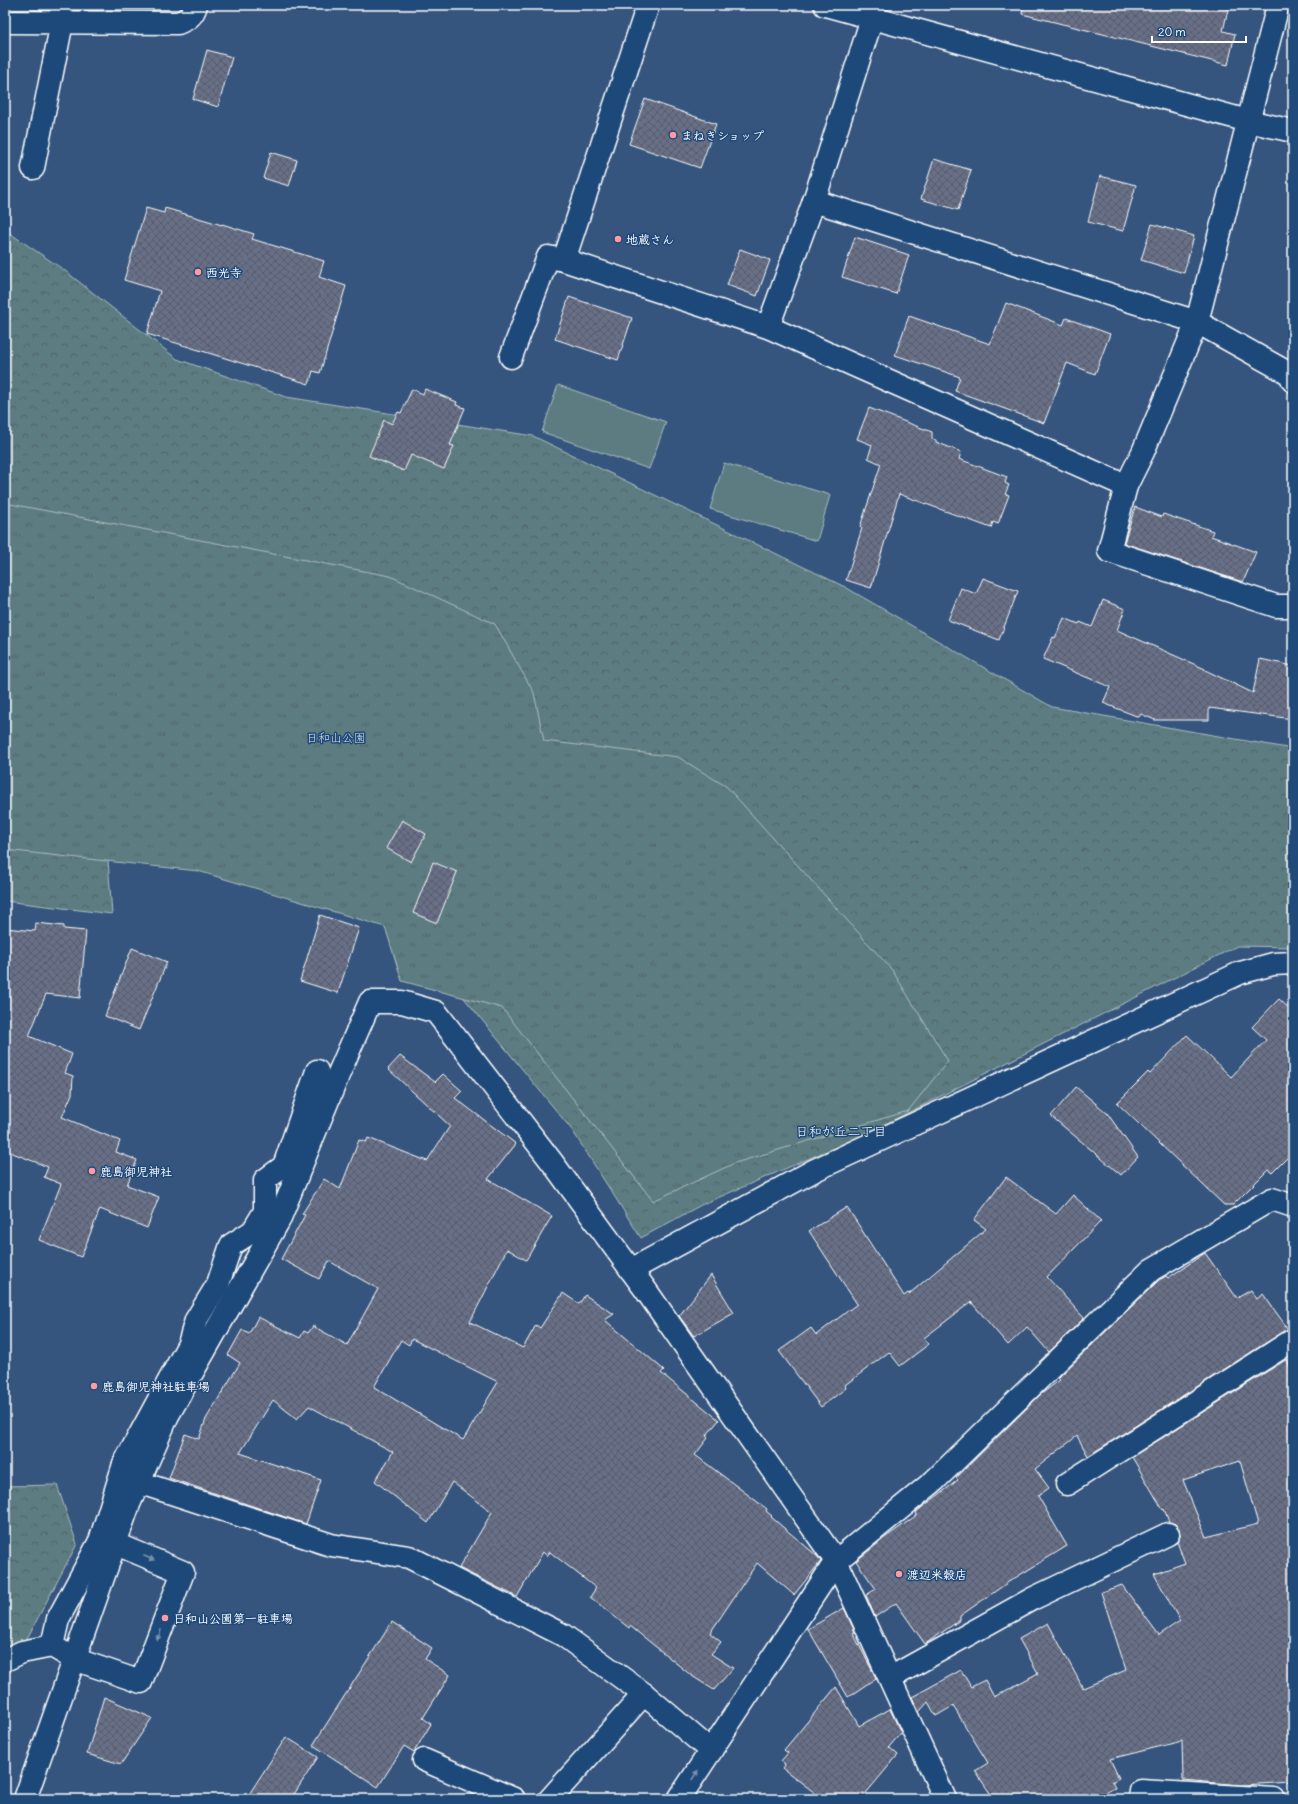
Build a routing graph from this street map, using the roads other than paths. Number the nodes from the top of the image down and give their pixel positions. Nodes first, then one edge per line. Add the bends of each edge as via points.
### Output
1 (196, 5) edge
2 (648, 5) edge
3 (825, 5) edge
4 (1278, 5) edge
5 (62, 13) edge
6 (872, 18) junction
7 (5, 22) edge
8 (1248, 121) junction
9 (1293, 131) edge
10 (33, 168) dead end
11 (814, 201) junction
12 (564, 260) junction
13 (1197, 322) junction
14 (768, 327) junction
15 (511, 357) dead end
16 (1293, 380) edge
17 (1126, 486) junction
18 (1293, 606) edge
19 (1293, 963) edge
20 (317, 1071) dead end
21 (1293, 1206) edge
22 (631, 1270) junction
23 (1293, 1340) edge
24 (124, 1464) junction
25 (138, 1482) junction
26 (1067, 1484) dead end
27 (1168, 1534) dead end
28 (114, 1543) junction
29 (836, 1561) junction
30 (52, 1646) junction
31 (74, 1658) junction
32 (5, 1660) edge
33 (890, 1678) junction
34 (644, 1694) junction
35 (710, 1751) junction
36 (424, 1760) dead end
37 (25, 1799) edge
38 (514, 1799) edge
39 (550, 1799) edge
40 (679, 1799) edge
41 (945, 1799) edge
42 (1140, 1799) edge
43 (1273, 1799) edge

1 - 5 street via 188,19 178,23
2 - 12 street
3 - 6 street
4 - 8 street
5 - 7 street
5 - 10 street
6 - 8 street
6 - 11 street
8 - 9 street
8 - 13 street
11 - 13 street
11 - 14 street
12 - 14 street
12 - 15 street via 548,257
13 - 16 street via 1290,374
13 - 17 street via 1143,452
14 - 17 street
17 - 18 street via 1109,551 1276,606
19 - 22 street via 1273,964 1240,974 815,1170
20 - 24 street via 284,1166 265,1180 265,1211 253,1231 231,1245 218,1284 196,1320 189,1344
21 - 29 street via 1272,1200 1152,1270 934,1481
22 - 25 street via 552,1162 436,1012 402,1002 370,1002 279,1220 168,1414
22 - 29 street
23 - 26 street
24 - 25 street
24 - 30 street via 100,1541 58,1618
25 - 28 street
25 - 34 street via 331,1545 409,1557 563,1635
27 - 33 street via 1032,1599
28 - 31 street
28 -> 31 street via 183,1572 141,1682
29 - 33 street
29 - 35 street
30 - 31 street
30 - 32 street via 22,1652
31 - 37 street
33 - 41 street
34 - 35 street
34 - 39 street
40 -> 35 street
36 - 38 street
42 - 43 street via 1141,1791

